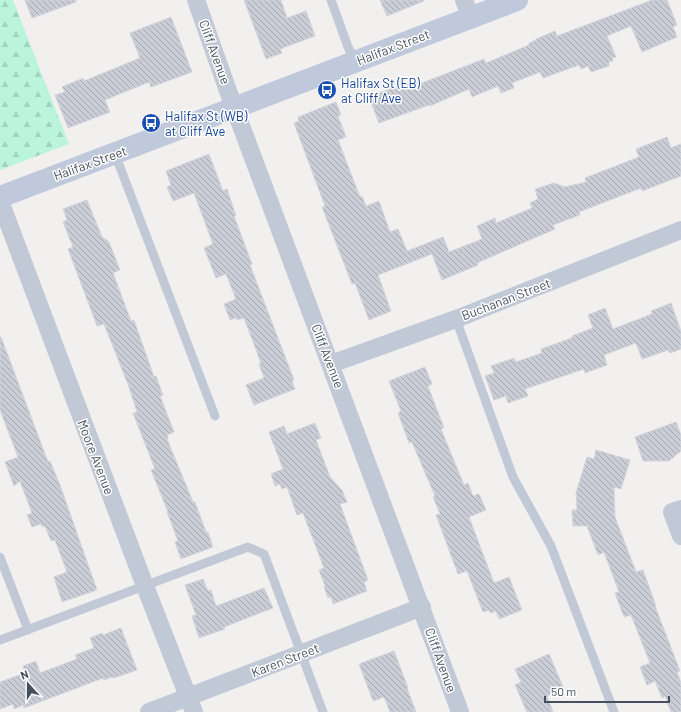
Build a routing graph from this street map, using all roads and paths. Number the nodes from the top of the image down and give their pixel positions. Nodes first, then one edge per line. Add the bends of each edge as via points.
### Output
1 (196, 0) edge
2 (331, 0) edge
3 (517, 0) edge
4 (467, 9) edge
5 (355, 62) junction
6 (235, 108) junction
7 (115, 154) junction
8 (0, 197) edge
9 (0, 201) edge
10 (681, 230) edge
11 (456, 318) junction
12 (331, 364) junction
13 (215, 416) dead end
14 (681, 509) edge
15 (681, 536) edge
16 (0, 556) edge
17 (145, 586) junction
18 (422, 608) junction
19 (28, 630) junction
20 (0, 640) edge
21 (302, 653) junction
22 (191, 704) edge
23 (149, 712) edge
24 (323, 712) edge
25 (460, 712) edge
26 (614, 712) edge

1 - 6 street, Cliff Avenue
2 - 5 lane
3 - 4 street, Halifax Street
4 - 5 street, Halifax Street
5 - 6 street, Halifax Street
6 - 7 street, Halifax Street
6 - 12 street, Cliff Avenue
7 - 8 street, Halifax Street
7 - 13 lane
9 - 17 street, Moore Avenue
10 - 11 street, Buchanan Street
11 - 12 street, Buchanan Street
11 - 26 lane via 513,477 551,546
12 - 18 street, Cliff Avenue
14 - 15 street via 672,512
16 - 19 lane
17 - 19 lane
17 - 21 lane via 248,547 264,554
17 - 22 street, Moore Avenue
18 - 21 street, Karen Street
18 - 25 street, Cliff Avenue
19 - 20 lane
21 - 22 street, Karen Street
21 - 24 lane
22 - 23 street, Karen Street

